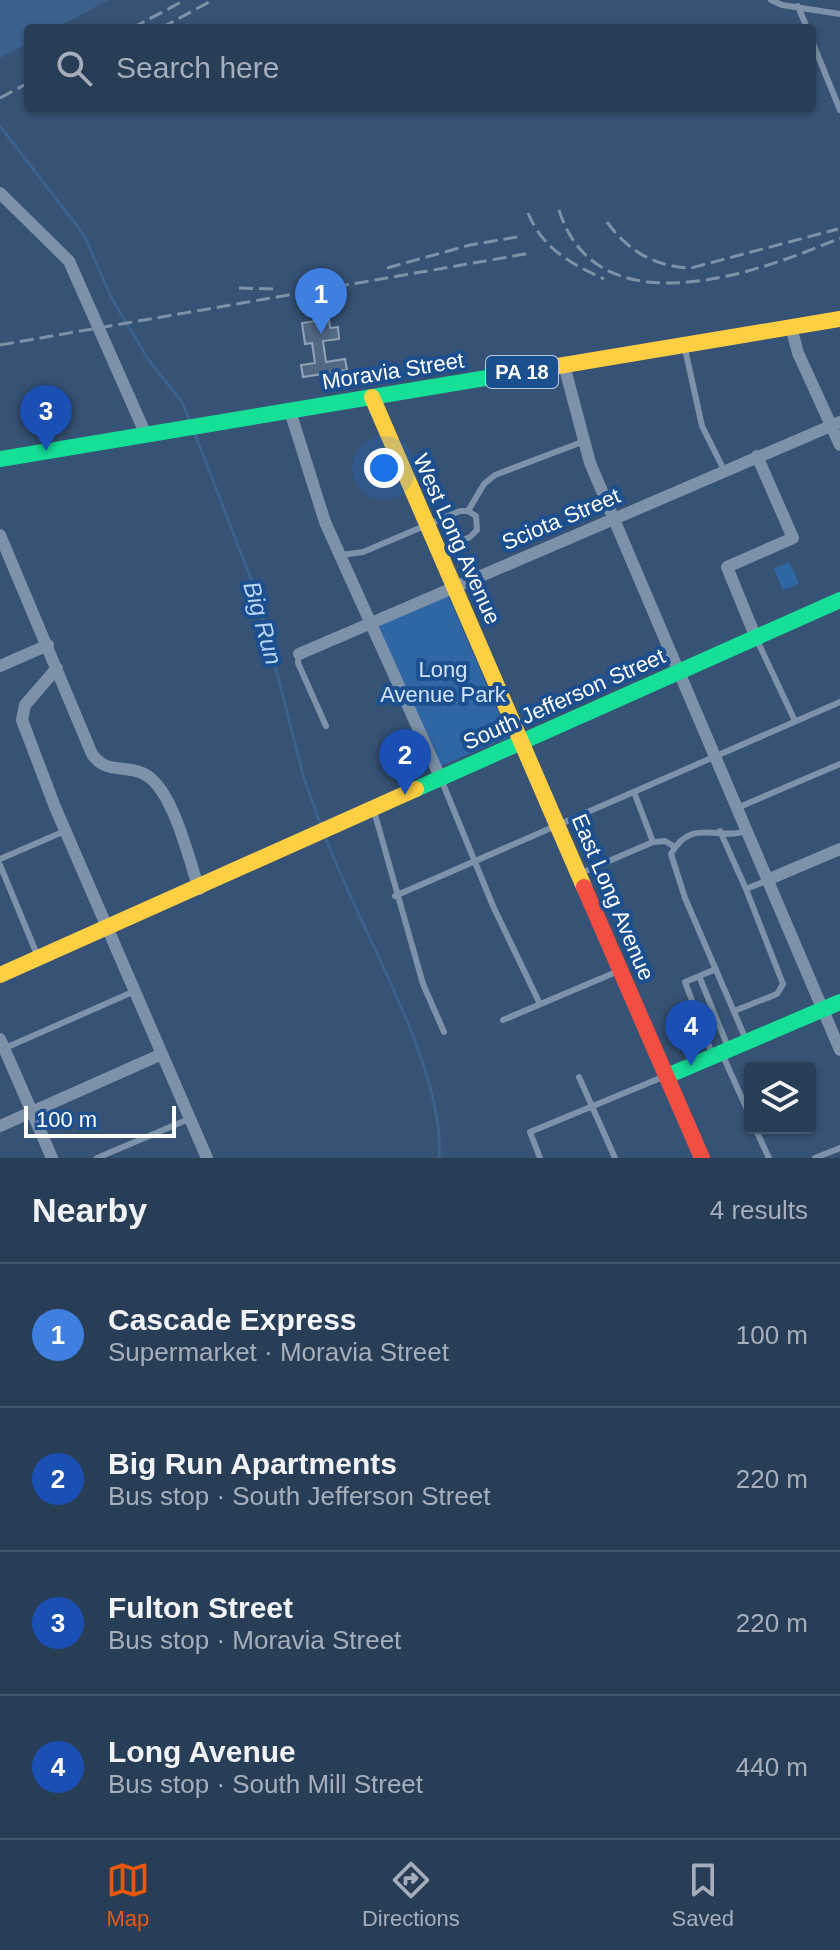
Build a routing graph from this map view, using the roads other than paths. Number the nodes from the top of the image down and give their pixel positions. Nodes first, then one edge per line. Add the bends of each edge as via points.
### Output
1 (771, 0) edge
2 (798, 6) junction
3 (840, 14) edge
4 (805, 24) edge
5 (816, 51) edge
6 (840, 110) edge
7 (0, 193) edge
8 (840, 319) edge
9 (791, 327) junction
10 (684, 345) junction
11 (564, 365) junction
12 (372, 397) junction
13 (290, 411) junction
14 (836, 424) edge
15 (146, 435) junction
16 (582, 442) junction
17 (840, 445) edge
18 (757, 456) junction
19 (0, 459) edge
20 (724, 470) junction
21 (468, 511) junction
22 (613, 518) junction
23 (427, 525) junction
24 (0, 535) edge
25 (438, 551) junction
26 (340, 555) junction
27 (454, 586) junction
28 (840, 600) edge
29 (369, 623) junction
30 (756, 638) junction
31 (48, 645) junction
32 (299, 654) joint
33 (0, 666) edge
34 (57, 668) junction
35 (679, 672) junction
36 (840, 702) edge
37 (795, 721) junction
38 (326, 726) dead end
39 (522, 741) junction
40 (715, 755) junction
41 (840, 764) edge
42 (441, 779) junction
43 (634, 792) junction
44 (737, 808) junction
45 (374, 810) junction
46 (557, 824) junction
47 (65, 831) junction
48 (720, 831) junction
49 (746, 831) junction
50 (653, 842) junction
51 (675, 847) junction
52 (840, 849) edge
53 (476, 860) junction
54 (0, 862) edge
55 (579, 874) junction
56 (767, 880) junction
57 (199, 889) junction
58 (746, 889) junction
59 (395, 896) junction
60 (108, 929) junction
61 (38, 958) junction
62 (716, 969) junction
63 (621, 970) junction
64 (0, 975) edge
65 (699, 976) junction
66 (135, 991) junction
67 (840, 1002) edge
68 (540, 1004) junction
69 (823, 1010) junction
70 (734, 1011) junction
71 (503, 1020) dead end
72 (444, 1032) dead end
73 (747, 1042) junction
74 (1, 1046) edge
75 (840, 1050) edge
76 (721, 1053) junction
77 (162, 1054) junction
78 (667, 1076) junction
79 (579, 1077) dead end
80 (744, 1103) edge
81 (592, 1106) junction
82 (32, 1112) junction
83 (190, 1119) junction
84 (0, 1126) edge
85 (758, 1134) edge
86 (840, 1148) edge
87 (52, 1158) edge
88 (97, 1158) edge
89 (207, 1158) edge
90 (540, 1158) edge
91 (615, 1158) edge
92 (702, 1158) edge
93 (769, 1158) edge
94 (815, 1158) edge

1 - 2 lane
2 - 3 lane
2 - 4 lane
5 - 6 lane
7 - 15 street via 69,261
8 - 9 street, Moravia Street / PA 18
9 - 10 street, Moravia Street / PA 18
9 - 14 street via 798,353
10 - 11 street, Moravia Street / PA 18
10 - 20 lane via 702,426
11 - 12 street, Moravia Street / PA 18
11 - 16 street
12 - 13 street, Moravia Street / PA 18
12 - 23 street, West Long Avenue
13 - 15 street, Moravia Street / PA 18
13 - 26 street via 314,493
14 - 17 street
14 - 18 street, Sciota Street
15 - 19 street, Moravia Street / PA 18
16 - 21 lane via 495,475
16 - 22 street
18 - 20 street, Sciota Street
18 - 30 street via 793,538 727,567
20 - 22 street, Sciota Street
21 - 23 lane
21 - 25 lane via 476,516 477,530
22 - 27 street, Sciota Street
22 - 35 street
23 - 25 street, West Long Avenue
23 - 26 lane via 363,552
24 - 31 street
25 - 27 street, West Long Avenue
26 - 29 street
27 - 29 street, Sciota Street
27 - 39 street, West Long Avenue
28 - 30 street, South Jefferson Street
29 - 32 street, Sciota Street
29 - 42 street
30 - 35 street, South Jefferson Street
30 - 37 lane
31 - 33 street
31 - 34 street
32 - 38 lane via 298,663
34 - 47 street via 21,714
34 - 57 street via 97,761 111,769 141,772 159,784
35 - 39 street, South Jefferson Street
35 - 40 street
36 - 37 lane
37 - 40 lane
39 - 42 street, South Jefferson Street
39 - 46 street, East Long Avenue
40 - 43 lane
40 - 44 street
41 - 44 lane
42 - 45 street, South Jefferson Street
42 - 53 lane
43 - 46 lane
43 - 50 lane
44 - 49 street
45 - 57 street, South Jefferson Street
45 - 59 lane
46 - 53 lane
46 - 55 street, East Long Avenue
47 - 54 lane
47 - 60 street
48 - 49 lane
48 - 51 lane via 693,835
48 - 58 lane
49 - 56 street
50 - 51 lane
50 - 55 lane
51 - 62 lane via 675,872
52 - 56 street
53 - 59 lane
53 - 68 lane
54 - 61 lane
55 - 63 street, East Long Avenue
56 - 58 lane
56 - 69 street
57 - 60 street, South Jefferson Street
58 - 70 lane via 783,984 777,994
59 - 72 lane
60 - 61 street, South Jefferson Street
60 - 66 street
61 - 64 street, South Jefferson Street
62 - 65 lane
62 - 70 lane
63 - 68 lane
63 - 78 street, East Long Avenue
65 - 76 lane
65 - 76 lane via 685,982
66 - 74 lane
66 - 77 street
67 - 69 street
68 - 71 lane
69 - 73 street
69 - 75 street
70 - 73 lane
73 - 76 street
74 - 82 street
76 - 78 street
76 - 80 lane
77 - 82 street
77 - 83 street
78 - 81 lane
78 - 92 street, East Long Avenue
79 - 81 lane
81 - 90 lane via 530,1132
81 - 91 lane
82 - 84 street
82 - 87 street
83 - 88 lane
83 - 89 street
85 - 93 lane
86 - 94 lane

